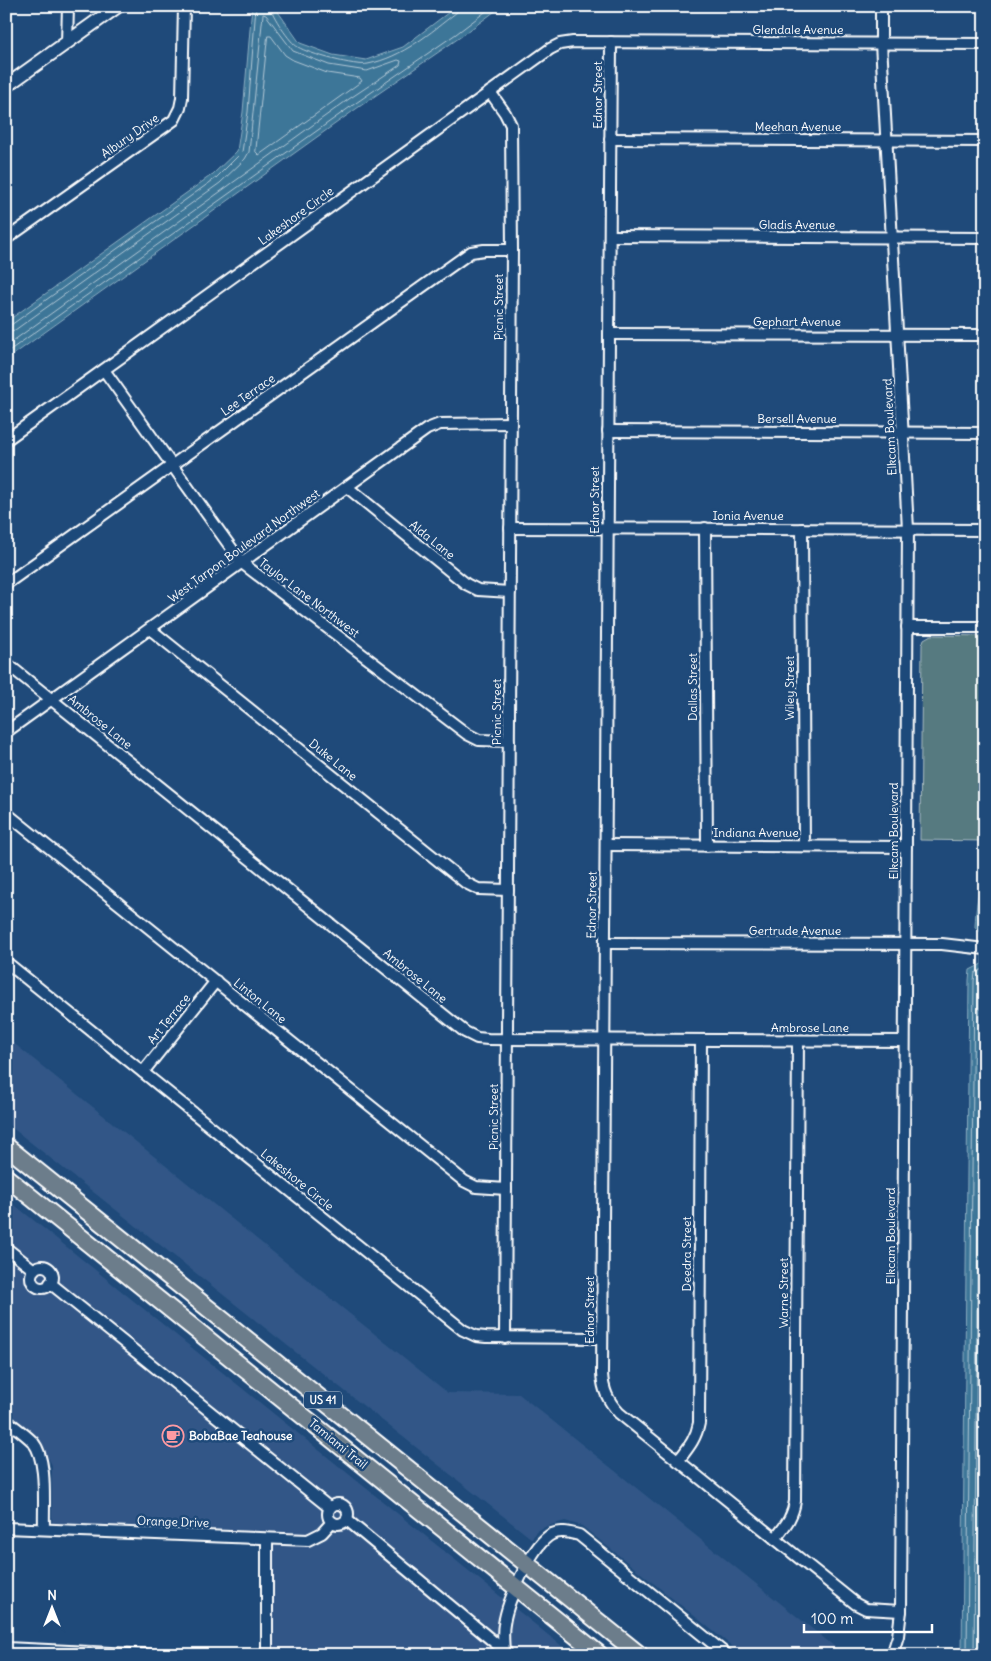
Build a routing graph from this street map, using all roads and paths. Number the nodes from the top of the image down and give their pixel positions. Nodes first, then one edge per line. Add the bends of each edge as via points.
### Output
1 (68, 6) edge
2 (118, 6) edge
3 (184, 6) edge
4 (881, 6) edge
5 (611, 42) junction
6 (67, 43) junction
7 (881, 43) junction
8 (985, 44) edge
9 (6, 86) edge
10 (490, 92) junction
11 (610, 139) junction
12 (886, 140) junction
13 (985, 141) edge
14 (610, 236) junction
15 (892, 238) junction
16 (985, 238) edge
17 (6, 239) edge
18 (512, 250) junction
19 (609, 334) junction
20 (897, 335) junction
21 (985, 335) edge
22 (104, 370) junction
23 (511, 422) junction
24 (608, 431) junction
25 (903, 432) junction
26 (985, 432) edge
27 (6, 440) edge
28 (172, 465) junction
29 (346, 488) junction
30 (510, 528) junction
31 (608, 528) junction
32 (705, 528) junction
33 (802, 529) junction
34 (908, 529) junction
35 (985, 530) edge
36 (242, 563) junction
37 (6, 584) edge
38 (510, 592) junction
39 (908, 627) junction
40 (985, 627) edge
41 (150, 629) junction
42 (6, 663) edge
43 (52, 700) junction
44 (6, 732) edge
45 (509, 742) junction
46 (6, 813) edge
47 (606, 845) junction
48 (707, 846) junction
49 (804, 846) junction
50 (906, 847) junction
51 (508, 890) junction
52 (604, 943) junction
53 (905, 944) junction
54 (980, 948) edge
55 (6, 962) edge
56 (216, 981) junction
57 (507, 1040) junction
58 (604, 1040) junction
59 (701, 1040) junction
60 (798, 1041) junction
61 (904, 1042) junction
62 (143, 1072) junction
63 (6, 1146) edge
64 (6, 1178) edge
65 (506, 1188) junction
66 (6, 1248) edge
67 (106, 1258) junction
68 (154, 1264) junction
69 (34, 1270) junction
70 (50, 1283) junction
71 (142, 1287) junction
72 (191, 1294) junction
73 (505, 1338) junction
74 (602, 1338) junction
75 (6, 1420) edge
76 (678, 1461) junction
77 (330, 1508) junction
78 (346, 1520) junction
79 (332, 1522) junction
80 (6, 1528) edge
81 (44, 1529) junction
82 (267, 1539) junction
83 (775, 1539) junction
84 (527, 1564) junction
85 (516, 1587) junction
86 (901, 1611) junction
87 (6, 1648) edge
88 (33, 1652) edge
89 (505, 1653) edge
90 (151, 1655) edge
91 (266, 1655) edge
92 (600, 1655) edge
93 (640, 1655) edge
94 (727, 1655) edge
95 (892, 1655) edge

1 - 6 street
2 - 6 street
3 - 17 street, Albury Drive via 182,98 174,120
4 - 7 street, Elkcam Boulevard
5 - 7 street, Glendale Avenue
5 - 10 street, Lakeshore Circle via 560,44
5 - 11 street, Ednor Street
6 - 9 street
7 - 8 street, Glendale Avenue
7 - 12 street, Elkcam Boulevard
10 - 18 street, Picnic Street via 511,125
10 - 22 street, Lakeshore Circle
11 - 12 street, Meehan Avenue
11 - 14 street, Ednor Street
12 - 13 street, Meehan Avenue
12 - 15 street, Elkcam Boulevard
14 - 15 street, Gladis Avenue
14 - 19 street, Ednor Street
15 - 16 street, Gladis Avenue
15 - 20 street, Elkcam Boulevard
18 - 23 street, Picnic Street
18 - 28 street, Lee Terrace via 470,252
19 - 20 street, Gephart Avenue
19 - 24 street, Ednor Street
20 - 21 street, Gephart Avenue
20 - 25 street, Elkcam Boulevard
22 - 27 street, Lakeshore Circle
22 - 28 street, Taylor Lane Northwest
23 - 29 street, West Tarpon Boulevard Northwest via 440,424
23 - 30 street, Picnic Street
24 - 25 street, Bersell Avenue
24 - 31 street, Ednor Street
25 - 26 street, Bersell Avenue
25 - 34 street, Elkcam Boulevard
28 - 36 street, Taylor Lane Northwest
28 - 37 street, Lee Terrace
29 - 36 street, West Tarpon Boulevard Northwest
29 - 38 street, Alda Lane via 466,584 478,590
30 - 31 street, Ionia Avenue
30 - 38 street, Picnic Street
31 - 32 street, Ionia Avenue
31 - 47 street, Ednor Street
32 - 33 street, Ionia Avenue
32 - 48 street, Dallas Street
33 - 34 street, Ionia Avenue
33 - 49 street, Wiley Street
34 - 35 street, Ionia Avenue
34 - 39 street, Elkcam Boulevard
36 - 41 street, West Tarpon Boulevard Northwest
36 - 45 street, Taylor Lane Northwest via 467,734 479,740
38 - 45 street, Picnic Street
39 - 40 street
39 - 50 street, Elkcam Boulevard
41 - 43 street, West Tarpon Boulevard Northwest
41 - 51 street, Duke Lane via 466,883 478,889
42 - 43 street, Ambrose Lane
43 - 44 street, West Tarpon Boulevard Northwest
43 - 57 street, Ambrose Lane via 465,1032 477,1038
45 - 51 street, Picnic Street
46 - 56 street, Linton Lane
47 - 48 street, Indiana Avenue
47 - 52 street, Ednor Street
48 - 49 street, Indiana Avenue
49 - 50 street, Indiana Avenue
50 - 53 street, Elkcam Boulevard
51 - 57 street, Picnic Street
52 - 53 street, Gertrude Avenue
52 - 58 street, Ednor Street
53 - 54 street, Gertrude Avenue
53 - 61 street, Elkcam Boulevard
55 - 62 street, Lakeshore Circle
56 - 62 street, Art Terrace
56 - 65 street, Linton Lane via 464,1181 476,1187
57 - 58 street, Ambrose Lane
57 - 65 street, Picnic Street
58 - 59 street, Ambrose Lane
58 - 74 street, Ednor Street
59 - 60 street, Ambrose Lane
59 - 76 street, Deedra Street via 699,1423 692,1444
60 - 61 street, Ambrose Lane
60 - 83 street, Warne Street via 795,1500 794,1512
61 - 86 street, Elkcam Boulevard
62 - 73 street, Lakeshore Circle via 464,1330 476,1336
63 - 68 main road, Tamiami Trail / US 41
64 - 67 main road, Tamiami Trail / US 41
65 - 73 street, Picnic Street
66 - 69 street
67 - 68 main road via 142,1266
67 - 71 main road, Tamiami Trail / US 41
68 - 72 main road, Tamiami Trail / US 41
69 - 70 street via 42,1266 49,1269 52,1275
69 - 70 street via 31,1278 36,1286 43,1288
70 - 77 street
71 - 72 main road via 164,1286
71 - 85 main road, Tamiami Trail / US 41
72 - 84 main road, Tamiami Trail / US 41
73 - 74 street, Lakeshore Circle
74 - 76 street, Ednor Street via 603,1385 611,1405
75 - 81 street via 34,1443 40,1453
76 - 83 street, Ednor Street
77 - 78 street via 340,1504 346,1507 349,1514
77 - 79 street via 328,1514
78 - 79 street via 341,1524
78 - 89 street
79 - 82 street, Orange Drive via 322,1533 308,1540
80 - 81 street, Orange Drive
81 - 82 street, Orange Drive
82 - 91 street
83 - 86 street, Ednor Street via 856,1604 872,1610
84 - 85 street
84 - 93 main road, Tamiami Trail / US 41
84 - 94 street via 543,1541 553,1534 579,1535
85 - 89 street via 504,1625
85 - 92 main road, Tamiami Trail / US 41
86 - 95 street, Elkcam Boulevard
87 - 88 street
88 - 90 street

